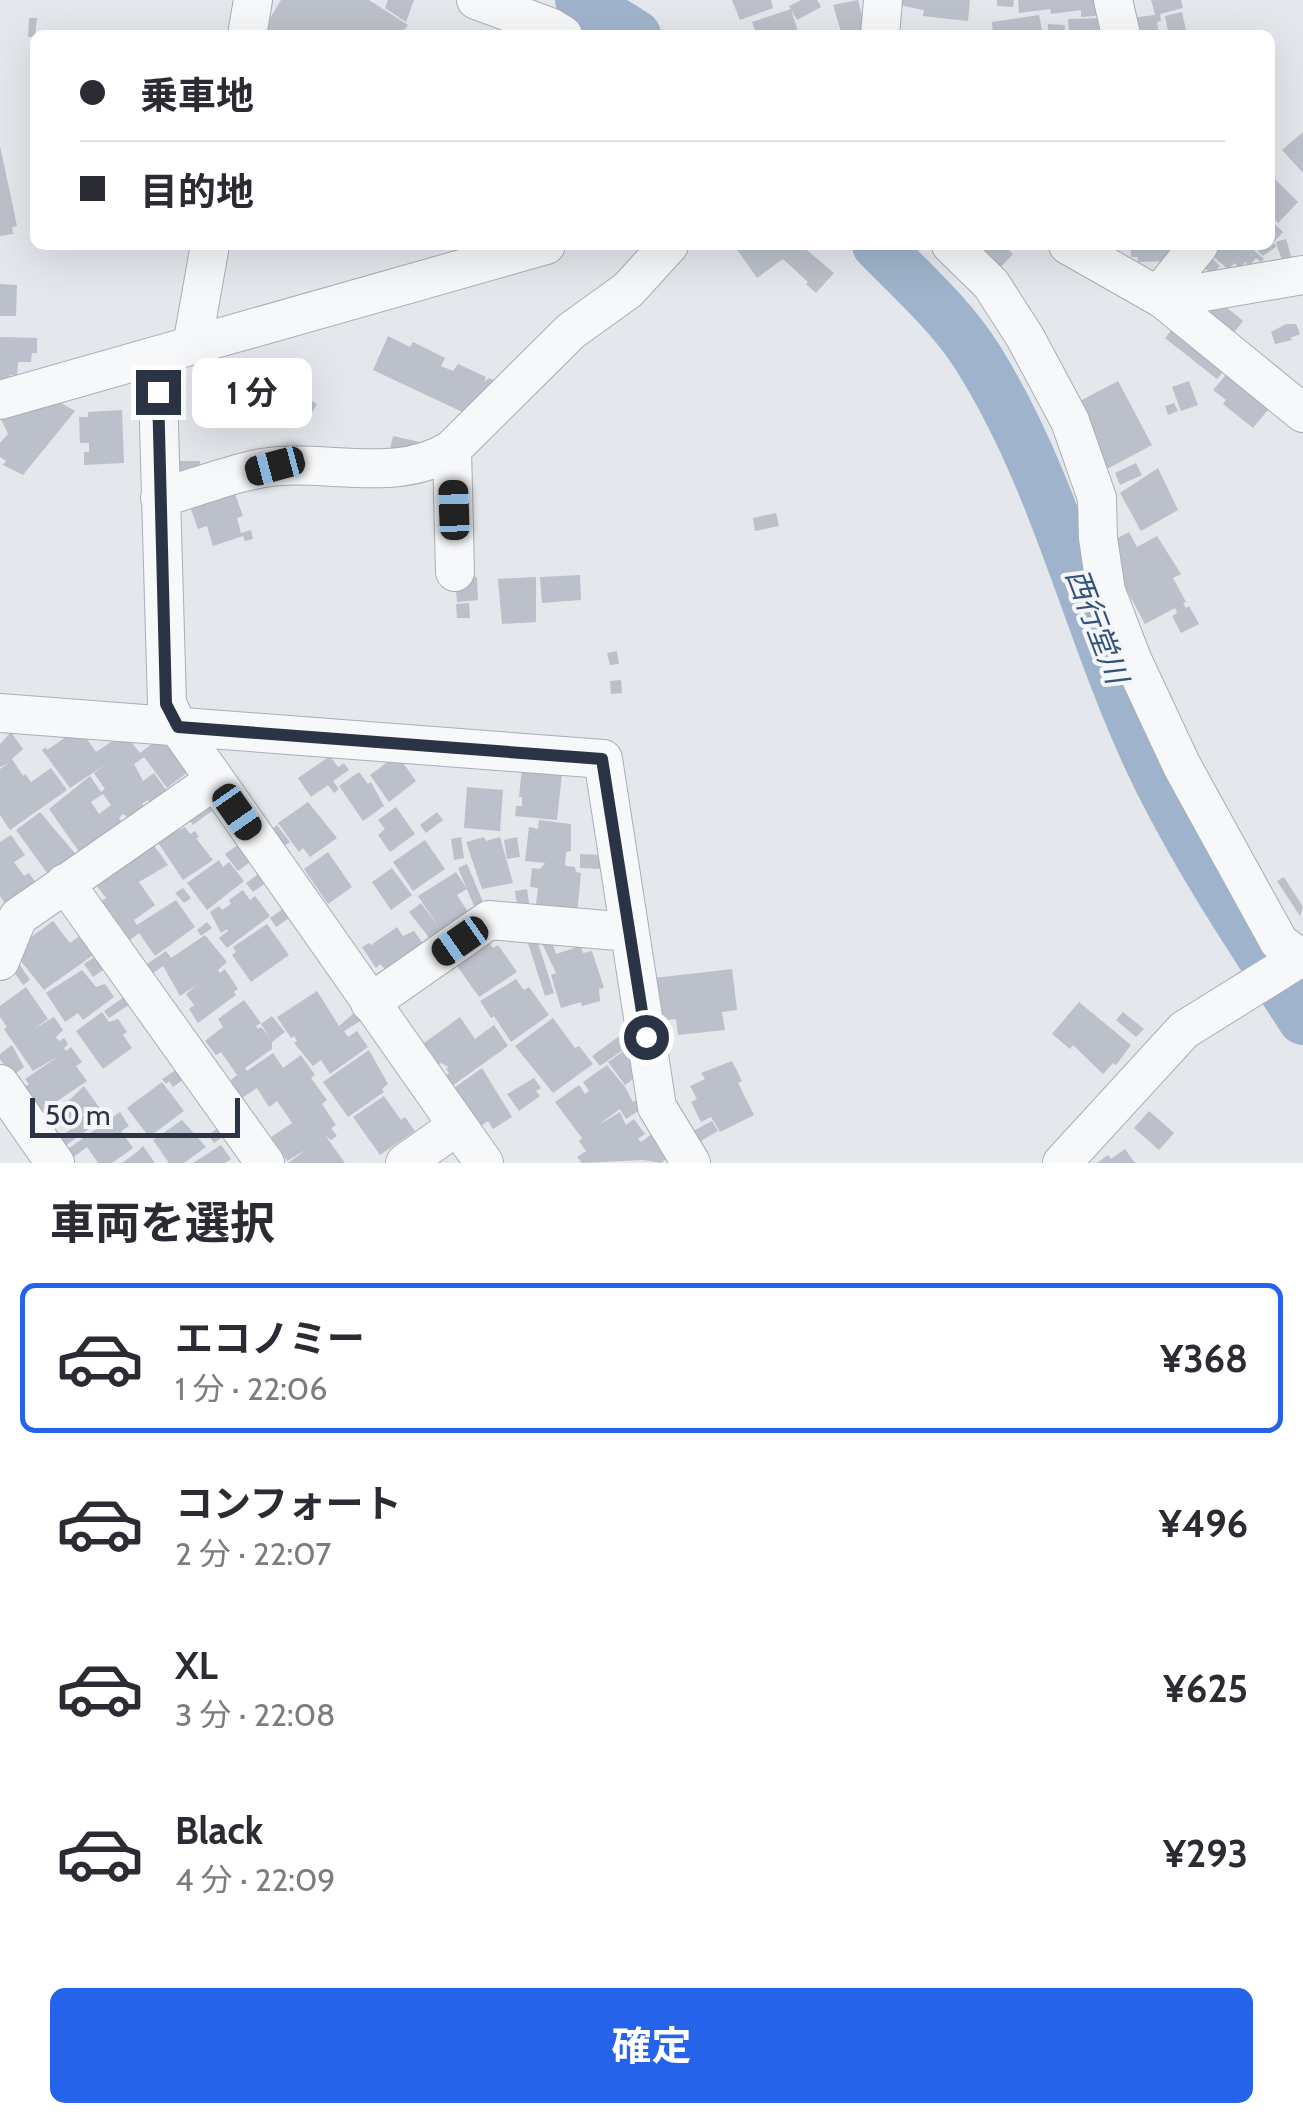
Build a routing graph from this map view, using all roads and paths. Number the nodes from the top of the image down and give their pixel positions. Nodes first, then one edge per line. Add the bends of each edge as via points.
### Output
1 (253, 0) edge
2 (476, 0) edge
3 (882, 0) edge
4 (1112, 0) edge
5 (247, 30) edge
6 (556, 30) edge
7 (880, 30) edge
8 (1120, 30) edge
9 (208, 250) edge
10 (528, 250) edge
11 (664, 250) edge
12 (956, 250) edge
13 (1077, 250) edge
14 (1195, 250) edge
15 (1303, 275) edge
16 (1160, 298) junction
17 (174, 351) junction
18 (0, 400) edge
19 (1303, 413) edge
20 (452, 448) junction
21 (160, 498) junction
22 (456, 572) dead end
23 (0, 712) edge
24 (178, 727) junction
25 (215, 780) junction
26 (65, 884) junction
27 (629, 932) junction
28 (1299, 959) edge
29 (0, 961) edge
30 (370, 1003) junction
31 (0, 1084) edge
32 (457, 1126) junction
33 (55, 1163) edge
34 (266, 1163) edge
35 (405, 1163) edge
36 (484, 1163) edge
37 (691, 1163) edge
38 (1062, 1163) edge

1 - 5 street
2 - 6 street
3 - 7 street
4 - 8 street
9 - 17 street
10 - 17 street
11 - 20 street
12 - 28 street via 990,284 1070,421 1097,498 1106,591 1132,659 1279,942
13 - 16 street
14 - 16 street
15 - 16 street
16 - 19 street
17 - 18 street
17 - 21 street
20 - 21 street via 433,461 375,469 275,466
20 - 22 street
21 - 24 street via 166,704
23 - 24 street
24 - 25 street
24 - 27 street via 602,759
25 - 26 street
25 - 30 street
26 - 29 street via 18,917
26 - 34 street
27 - 30 street via 489,920
27 - 37 street via 657,1107
28 - 38 street via 1184,1030
30 - 32 street
31 - 33 street
32 - 35 street
32 - 36 street

